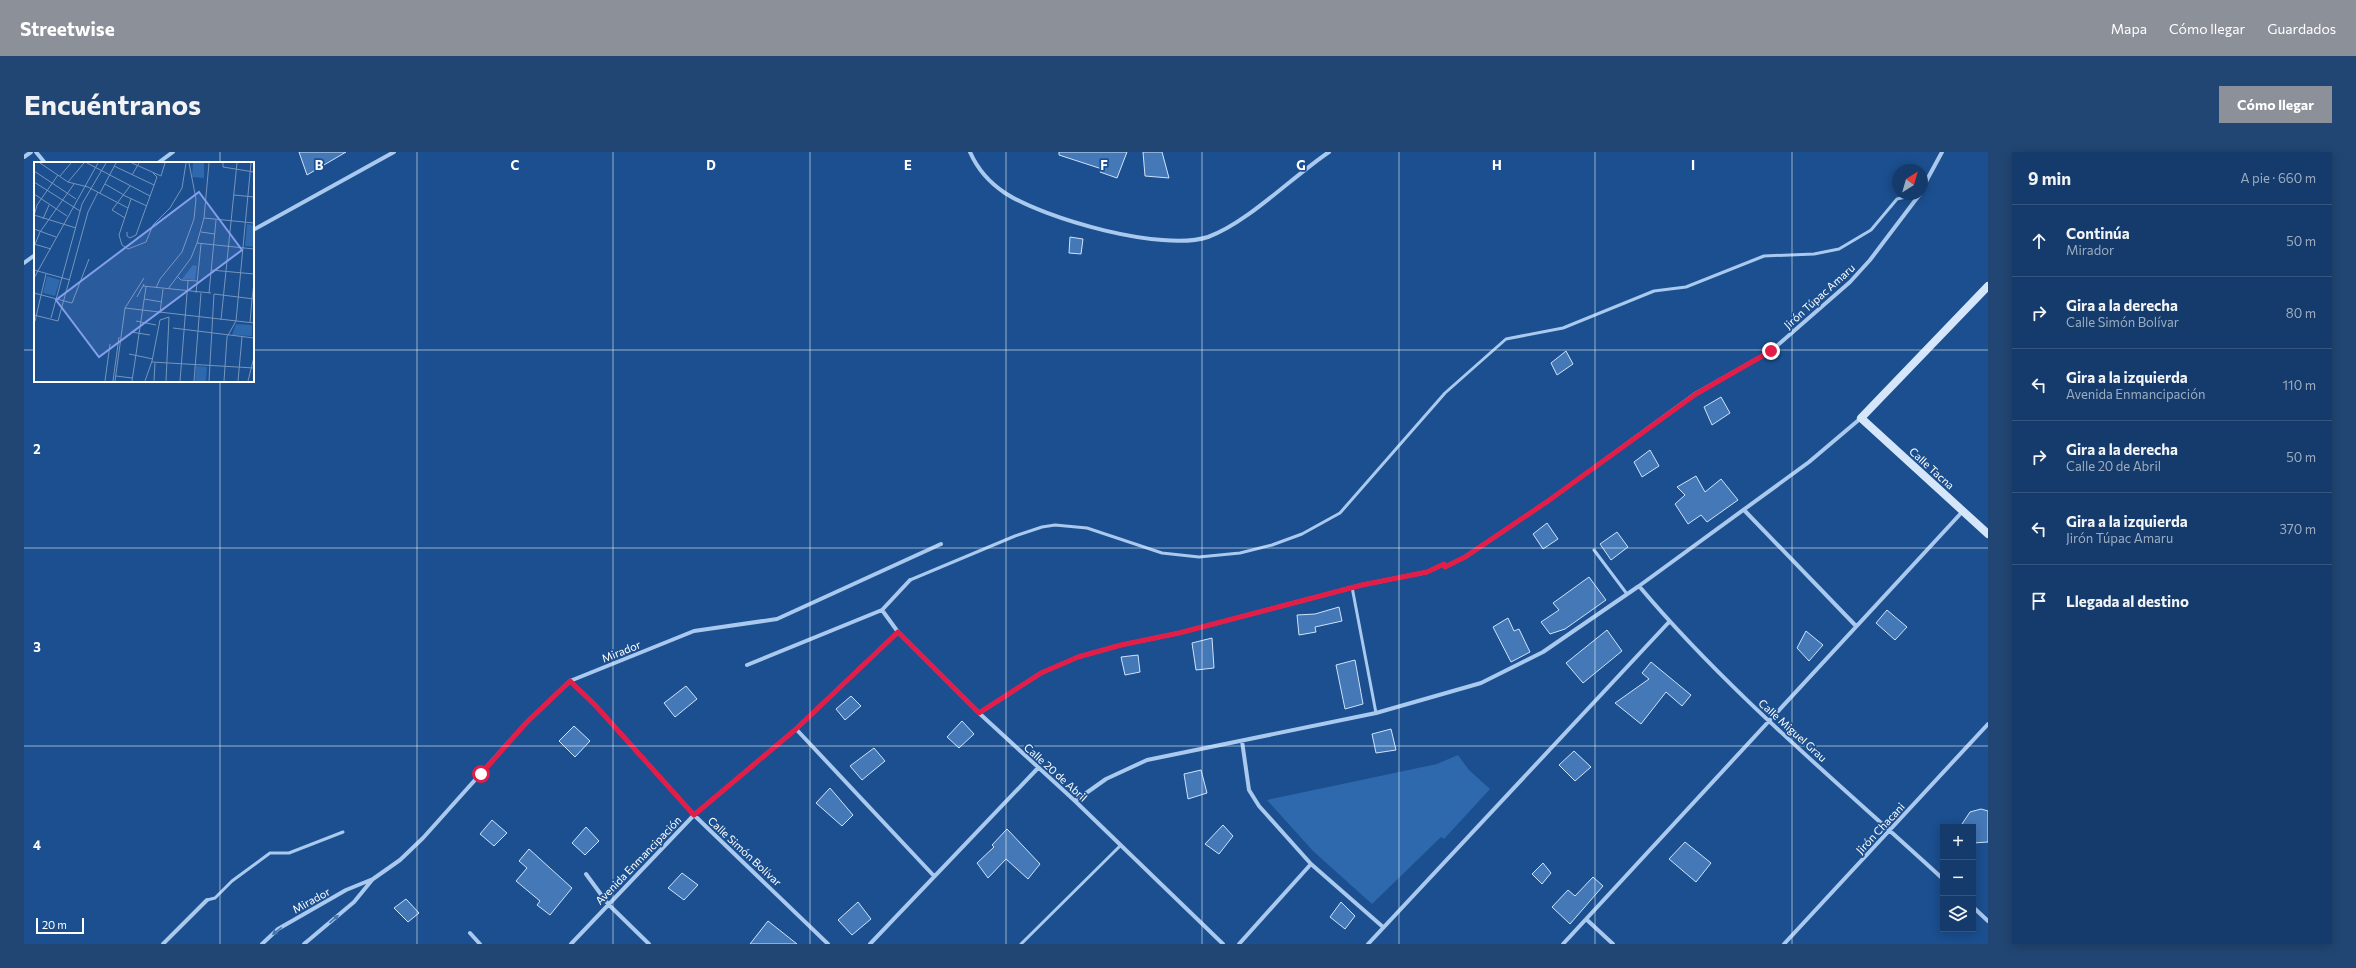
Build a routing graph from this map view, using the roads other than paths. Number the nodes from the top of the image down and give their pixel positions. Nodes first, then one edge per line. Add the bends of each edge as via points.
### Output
1 (31, 152) edge
2 (36, 152) edge
3 (173, 152) edge
4 (394, 152) edge
5 (970, 152) edge
6 (1329, 152) edge
7 (1942, 152) edge
8 (24, 158) edge
9 (44, 162) edge
10 (159, 162) edge
11 (1928, 179) edge
12 (1896, 200) edge
13 (1915, 200) edge
14 (254, 229) edge
15 (34, 256) edge
16 (24, 263) edge
17 (1988, 286) edge
18 (1861, 418) junction
19 (1744, 510) junction
20 (1963, 511) junction
21 (1988, 534) edge
22 (941, 544) dead end
23 (1594, 550) dead end
24 (910, 580) joint
25 (1639, 586) junction
26 (1352, 588) junction
27 (1627, 594) junction
28 (882, 610) junction
29 (1669, 622) junction
30 (1856, 626) junction
31 (898, 632) junction
32 (747, 665) dead end
33 (570, 681) junction
34 (979, 713) junction
35 (1376, 713) junction
36 (1770, 720) junction
37 (1988, 724) edge
38 (796, 729) junction
39 (1242, 741) junction
40 (1038, 768) junction
41 (1075, 801) junction
42 (694, 815) junction
43 (1890, 830) junction
44 (343, 832) dead end
45 (1120, 846) junction
46 (1311, 864) junction
47 (586, 874) dead end
48 (934, 876) junction
49 (1940, 876) edge
50 (373, 879) junction
51 (207, 900) joint
52 (608, 904) junction
53 (1976, 910) edge
54 (1586, 920) junction
55 (1988, 921) edge
56 (1383, 927) junction
57 (470, 933) dead end
58 (163, 944) edge
59 (262, 944) edge
60 (304, 944) edge
61 (480, 944) edge
62 (571, 944) edge
63 (649, 944) edge
64 (828, 944) edge
65 (870, 944) edge
66 (1021, 944) edge
67 (1223, 944) edge
68 (1239, 944) edge
69 (1368, 944) edge
70 (1563, 944) edge
71 (1613, 944) edge
72 (1784, 944) edge

1 - 8 street
2 - 9 street
3 - 10 street
4 - 14 street
5 - 6 street via 982,172 1005,193 1060,219 1163,242 1207,237 1234,224
7 - 11 street
12 - 24 lane via 1871,230 1839,249 1814,254 1764,256 1686,287 1654,292 1563,328 1506,339 1445,393 1340,513 1302,534 1240,553 1199,557 1162,552 1087,528 1042,526
13 - 26 street, Jirón Túpac Amaru via 1889,237 1855,276 1771,351 1696,394 1465,557 1427,572
15 - 16 street
17 - 18 street
18 - 19 street
18 - 20 street, Calle Tacna
19 - 25 street
19 - 30 street
20 - 21 street, Calle Tacna
20 - 30 street
22 - 33 street, Mirador via 777,619 694,631
23 - 27 lane
24 - 28 street
25 - 27 street
25 - 29 street, Calle Miguel Grau
26 - 34 street, Jirón Túpac Amaru via 1078,657 1041,673
26 - 35 lane
27 - 35 street via 1543,652 1481,683
28 - 31 street, Calle 20 de Abril
28 - 32 street
29 - 36 street, Calle Miguel Grau
29 - 56 street
30 - 36 street
31 - 34 street, Calle 20 de Abril
31 - 38 street, Avenida Enmancipación
33 - 42 street, Calle Simón Bolívar via 595,705
33 - 50 street, Mirador via 526,723 423,838 400,860
34 - 40 street, Calle 20 de Abril
35 - 39 street
36 - 43 street, Calle Miguel Grau
36 - 54 street
37 - 43 street, Jirón Chacani
38 - 42 street, Avenida Enmancipación
38 - 48 street
39 - 41 street via 1147,760 1106,779
39 - 46 street via 1249,790 1254,799
40 - 41 street, Calle 20 de Abril
40 - 48 street
41 - 45 street, Calle 20 de Abril
42 - 52 street, Avenida Enmancipación
42 - 64 street, Calle Simón Bolívar
43 - 49 street, Calle Miguel Grau
43 - 72 street, Jirón Chacani
44 - 51 lane via 289,852 270,854 232,881 215,898
45 - 66 lane
45 - 67 street, Calle 20 de Abril
46 - 56 street
46 - 68 street
47 - 52 street
48 - 65 street
50 -> 59 street, Mirador via 346,890 300,916 278,929
60 -> 50 street, Mirador via 354,902
51 - 58 street
52 - 62 street, Avenida Enmancipación
52 - 63 street
53 - 55 street
54 - 70 street
54 - 71 street
56 - 69 street
57 - 61 street

